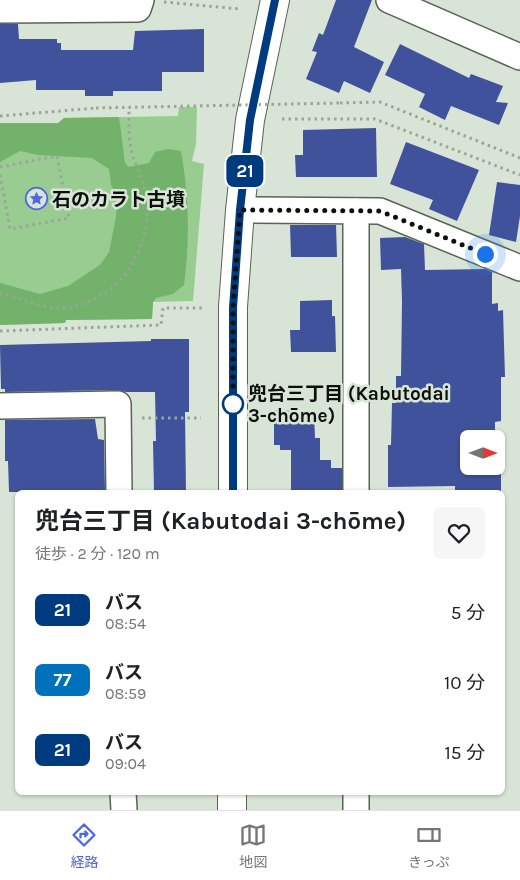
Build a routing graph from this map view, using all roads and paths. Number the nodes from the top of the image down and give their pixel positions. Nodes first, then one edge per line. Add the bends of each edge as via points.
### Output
1 (140, 0) edge
2 (275, 0) edge
3 (389, 0) edge
4 (240, 8) dead end
5 (0, 10) edge
6 (520, 57) edge
7 (130, 107) junction
8 (0, 116) edge
9 (282, 120) dead end
10 (520, 158) edge
11 (0, 167) edge
12 (0, 174) edge
13 (520, 175) edge
14 (2, 200) edge
15 (240, 210) junction
16 (356, 211) junction
17 (520, 268) edge
18 (0, 293) edge
19 (204, 308) dead end
20 (0, 332) edge
21 (0, 406) edge
22 (118, 418) junction
23 (201, 418) dead end
24 (120, 490) edge
25 (233, 490) edge
26 (356, 490) edge
27 (124, 795) edge
28 (232, 795) edge
29 (356, 795) edge
30 (124, 810) edge
31 (232, 810) edge
32 (356, 810) edge

1 - 4 path
1 - 5 street via 138,9
2 - 15 main road via 250,120
3 - 6 street
7 - 8 path, bridge
7 - 10 path, bridge via 380,102
7 - 18 path via 129,141 143,181 148,215 136,259 108,291 80,304 53,307
9 - 13 path via 376,119
11 - 14 path via 57,156 69,218 10,229
12 - 14 path
15 - 16 street
15 - 25 main road via 233,308
16 - 17 street via 380,211
16 - 26 street
19 - 20 path via 163,308 161,325
21 - 22 street via 118,404
22 - 23 path
22 - 24 street
27 - 30 street
28 - 31 main road
29 - 32 street

